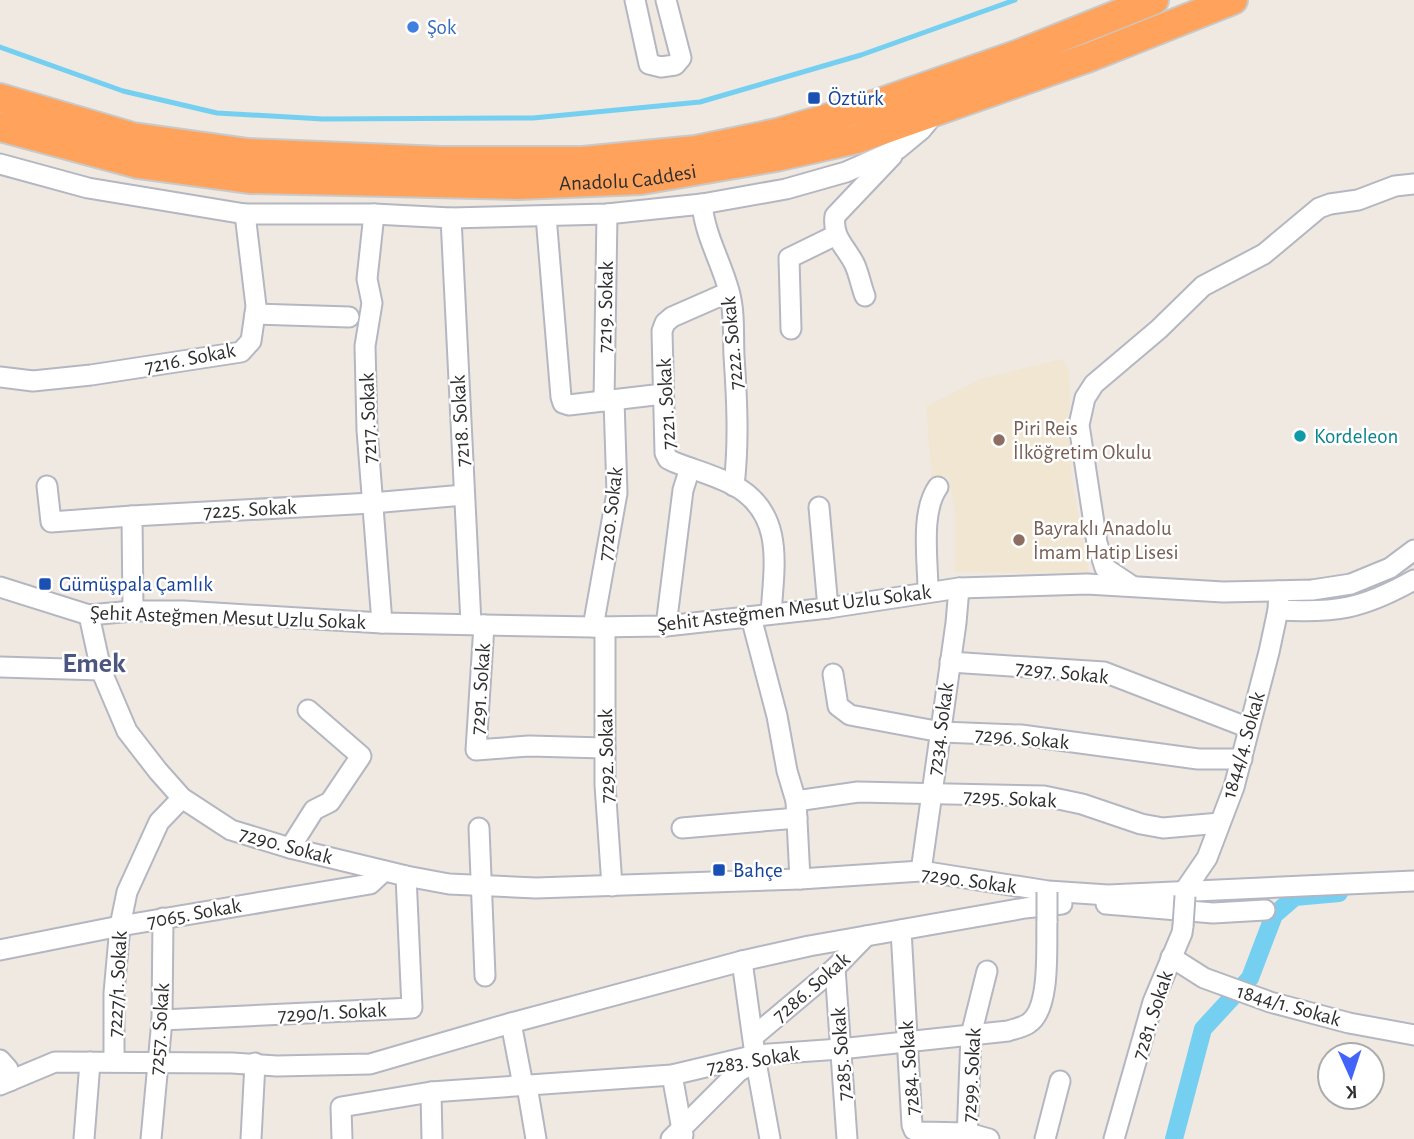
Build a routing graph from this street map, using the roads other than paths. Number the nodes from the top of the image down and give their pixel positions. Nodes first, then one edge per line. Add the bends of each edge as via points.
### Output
1 (635, 0) edge
2 (666, 0) edge
3 (1154, 0) edge
4 (1233, 0) edge
5 (0, 98) edge
6 (937, 111) junction
7 (0, 127) edge
8 (898, 149) junction
9 (0, 164) edge
10 (1414, 184) edge
11 (702, 204) junction
12 (246, 214) junction
13 (374, 214) junction
14 (607, 214) junction
15 (546, 216) junction
16 (451, 218) junction
17 (836, 235) junction
18 (729, 292) junction
19 (865, 296) dead end
20 (255, 314) junction
21 (349, 317) dead end
22 (791, 329) dead end
23 (0, 377) edge
24 (663, 394) junction
25 (609, 400) junction
26 (690, 468) junction
27 (47, 486) dead end
28 (734, 486) junction
29 (938, 487) dead end
30 (464, 495) junction
31 (372, 503) junction
32 (819, 506) dead end
33 (132, 516) junction
34 (1414, 550) edge
35 (1414, 580) edge
36 (1132, 586) junction
37 (0, 587) edge
38 (959, 588) junction
39 (929, 591) junction
40 (1279, 601) junction
41 (828, 608) junction
42 (133, 611) junction
43 (771, 614) junction
44 (89, 615) junction
45 (751, 617) junction
46 (382, 623) junction
47 (478, 625) junction
48 (666, 626) junction
49 (599, 627) junction
50 (950, 662) junction
51 (0, 667) edge
52 (101, 670) junction
53 (833, 674) dead end
54 (308, 710) dead end
55 (1249, 728) junction
56 (942, 732) junction
57 (605, 748) junction
58 (1242, 759) junction
59 (931, 793) junction
60 (182, 798) junction
61 (797, 809) junction
62 (1220, 823) junction
63 (479, 828) dead end
64 (682, 828) dead end
65 (290, 848) junction
66 (384, 871) junction
67 (921, 871) junction
68 (406, 876) junction
69 (800, 878) junction
70 (1414, 881) edge
71 (481, 886) junction
72 (612, 886) junction
73 (1048, 892) junction
74 (1185, 893) junction
75 (1265, 910) dead end
76 (163, 918) junction
77 (120, 926) junction
78 (901, 930) junction
79 (866, 936) junction
80 (0, 950) edge
81 (1171, 957) junction
82 (742, 961) junction
83 (835, 968) junction
84 (987, 971) dead end
85 (485, 976) dead end
86 (162, 1020) junction
87 (511, 1023) junction
88 (971, 1035) junction
89 (1414, 1035) edge
90 (908, 1042) junction
91 (840, 1049) junction
92 (755, 1051) junction
93 (0, 1060) edge
94 (157, 1061) junction
95 (90, 1062) junction
96 (114, 1062) junction
97 (254, 1063) junction
98 (672, 1074) junction
99 (1060, 1081) dead end
100 (5, 1083) edge
101 (527, 1086) junction
102 (431, 1092) junction
103 (679, 1135) edge
104 (967, 1136) edge
105 (84, 1139) edge
106 (151, 1139) edge
107 (251, 1139) edge
108 (342, 1139) edge
109 (432, 1139) edge
110 (536, 1139) edge
111 (770, 1139) edge
112 (847, 1139) edge
113 (989, 1139) edge
114 (1045, 1139) edge
115 (1114, 1139) edge

1 - 2 street via 649,64 660,67 675,65 681,58
3 - 5 highway, Anadolu Caddesi via 1019,54 777,133 696,150 583,161 441,161 248,152 133,137
4 - 6 highway, Anadolu Caddesi
6 - 7 highway, Anadolu Caddesi via 857,139 763,159 640,180 519,185 249,179 138,164
6 - 8 street
8 - 11 street via 846,172 786,189
8 - 17 street via 835,216
9 - 12 street via 88,188
10 - 36 street via 1319,208 1265,254 1203,286 1094,384 1085,398 1079,425 1097,543 1105,568
11 - 14 street
11 - 18 street, 7222. Sokak
12 - 13 street
12 - 20 street, 7216. Sokak
13 - 16 street
13 - 31 street, 7217. Sokak via 366,346
14 - 15 street
14 - 25 street, 7219. Sokak
15 - 16 street
15 - 25 street via 561,397 569,405
16 - 30 street, 7218. Sokak
17 - 19 street via 855,265
17 - 22 street via 789,258
18 - 24 street, 7221. Sokak via 665,323
18 - 28 street, 7222. Sokak via 737,415
20 - 21 street
20 - 23 street, 7216. Sokak via 251,341 241,352 91,375 33,381
24 - 25 street
24 - 26 street, 7221. Sokak via 665,453 668,459
25 - 49 street, 7720. Sokak via 617,493
26 - 28 street
26 - 48 street, 7221. Sokak via 683,490
27 - 33 street, 7225. Sokak via 51,522
28 - 43 street via 761,507 769,524 775,563
29 - 39 street via 930,498 928,516
30 - 31 street, 7225. Sokak
30 - 47 street, 7218. Sokak
31 - 33 street, 7225. Sokak
31 - 46 street, 7217. Sokak
32 - 41 street
33 - 42 street
34 - 40 street, Şehit Asteğmen Mesut Uzlu Sokak via 1390,568 1351,584
35 - 40 street via 1382,598 1347,609 1314,612
36 - 38 street, Şehit Asteğmen Mesut Uzlu Sokak
36 - 40 street, Şehit Asteğmen Mesut Uzlu Sokak
37 - 44 street, Şehit Asteğmen Mesut Uzlu Sokak
38 - 39 street, Şehit Asteğmen Mesut Uzlu Sokak
38 - 50 street, 7234. Sokak
39 - 41 street, Şehit Asteğmen Mesut Uzlu Sokak
40 - 55 street, 1844/4. Sokak
41 - 43 street, Şehit Asteğmen Mesut Uzlu Sokak
42 - 44 street, Şehit Asteğmen Mesut Uzlu Sokak
42 - 46 street, Şehit Asteğmen Mesut Uzlu Sokak
43 - 45 street, Şehit Asteğmen Mesut Uzlu Sokak
44 - 52 street, 7290. Sokak
45 - 48 street, Şehit Asteğmen Mesut Uzlu Sokak
45 - 61 street
46 - 47 street, Şehit Asteğmen Mesut Uzlu Sokak
47 - 49 street, Şehit Asteğmen Mesut Uzlu Sokak
47 - 57 street, 7291. Sokak via 476,750
48 - 49 street, Şehit Asteğmen Mesut Uzlu Sokak
49 - 57 street, 7292. Sokak
50 - 55 street, 7297. Sokak via 1104,672
50 - 56 street, 7234. Sokak
51 - 52 street
52 - 60 street, 7290. Sokak via 127,731
53 - 56 street, 7296. Sokak via 838,706 850,715
54 - 65 street via 361,756 330,802 314,810
55 - 58 street, 1844/4. Sokak
56 - 58 street, 7296. Sokak via 1021,735 1198,759
56 - 59 street, 7234. Sokak
57 - 72 street, 7292. Sokak
58 - 62 street, 1844/4. Sokak
59 - 61 street, 7295. Sokak via 858,792
59 - 62 street, 7295. Sokak via 1044,796 1163,828
59 - 67 street, 7234. Sokak
60 - 65 street, 7290. Sokak via 231,830
60 - 77 street, 7227/1. Sokak via 159,822 127,892
61 - 64 street, 7295. Sokak
61 - 69 street
62 - 74 street, 1844/4. Sokak via 1207,858
63 - 71 street
65 - 66 street, 7290. Sokak
66 - 68 street, 7290. Sokak
66 - 76 street, 7065. Sokak via 370,884
67 - 69 street, 7290. Sokak
67 - 73 street, 7290. Sokak
68 - 71 street, 7290. Sokak
68 - 86 street, 7290/1. Sokak via 412,1008
69 - 72 street, 7290. Sokak
70 - 74 street, 7290. Sokak
71 - 72 street, 7290. Sokak
71 - 85 street
73 - 74 street, 7290. Sokak
73 - 88 street, 7283. Sokak, bridge via 1044,996 1038,1013 1029,1024
74 - 81 street, 7281. Sokak, bridge via 1182,933
75 - 78 street via 1213,914 1083,902
76 - 77 street, 7065. Sokak
76 - 86 street, 7257. Sokak
77 - 80 street, 7065. Sokak
77 - 96 street, 7227/1. Sokak
78 - 79 street
78 - 90 street, 7284. Sokak
79 - 82 street
79 - 83 street, 7286. Sokak
81 - 89 street, 1844/1. Sokak via 1203,978 1270,1002
81 - 115 street, 7281. Sokak via 1153,1002
82 - 87 street
82 - 92 street, 7286. Sokak
83 - 91 street, 7285. Sokak
83 - 92 street, 7286. Sokak
84 - 88 street, 7299. Sokak
86 - 94 street, 7257. Sokak
87 - 97 street via 370,1065
87 - 101 street
88 - 90 street, 7283. Sokak
88 - 104 street, 7299. Sokak
90 - 91 street, 7283. Sokak
90 - 104 street, 7284. Sokak via 914,1130
91 - 92 street, 7283. Sokak
91 - 112 street, 7285. Sokak
92 - 98 street, 7283. Sokak
92 - 103 street, 7286. Sokak
92 - 111 street, 7286. Sokak
93 - 100 street via 8,1069
94 - 96 street
94 - 97 street
94 - 106 street, 7257. Sokak
95 - 96 street
95 - 100 street via 55,1062
95 - 105 street
97 - 107 street
98 - 101 street, 7283. Sokak
98 - 103 street
99 - 114 street
101 - 102 street, 7283. Sokak
101 - 110 street
102 - 108 street, 7283. Sokak via 341,1107
102 - 109 street
104 - 113 street, 7284. Sokak

